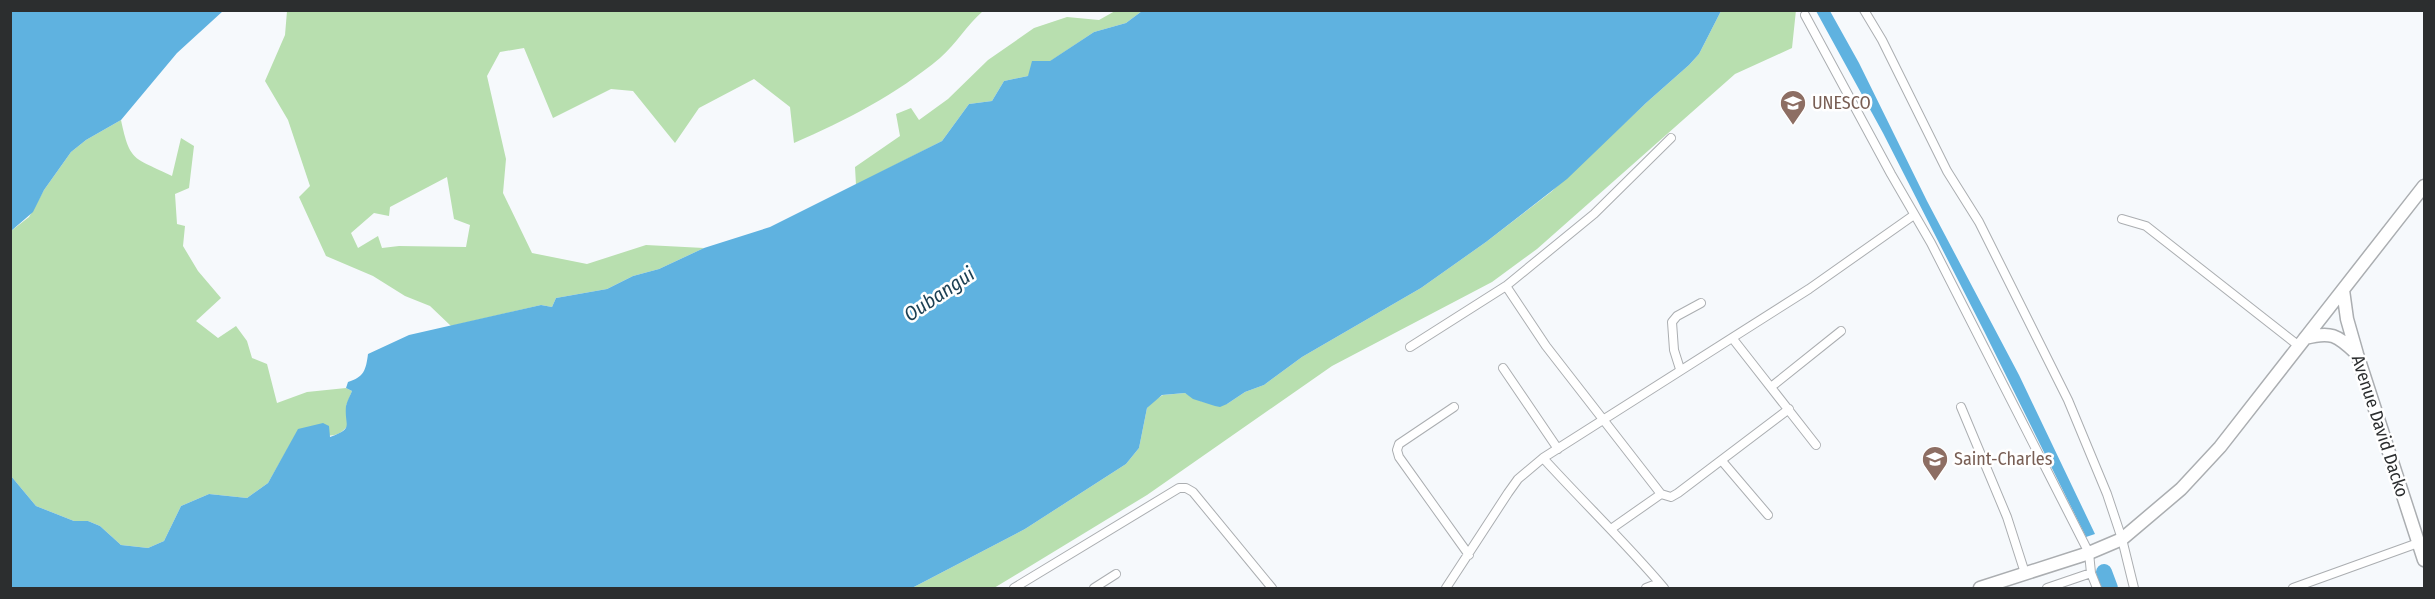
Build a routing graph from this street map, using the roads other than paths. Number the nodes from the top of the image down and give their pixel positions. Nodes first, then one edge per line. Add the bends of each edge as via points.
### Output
1 (1864, 10) edge
2 (1805, 15) dead end
3 (1671, 138) dead end
4 (2424, 186) edge
5 (1914, 214) junction
6 (2122, 219) dead end
7 (1506, 286) junction
8 (2343, 290) junction
9 (1701, 303) dead end
10 (1840, 331) dead end
11 (1733, 339) junction
12 (2302, 342) junction
13 (1410, 348) dead end
14 (2357, 354) junction
15 (1503, 368) dead end
16 (1680, 369) junction
17 (1771, 387) junction
18 (1454, 407) dead end
19 (1960, 407) dead end
20 (1789, 410) junction
21 (1603, 421) junction
22 (1816, 445) dead end
23 (1558, 449) junction
24 (1543, 458) junction
25 (1722, 462) junction
26 (1661, 495) junction
27 (1768, 515) dead end
28 (1611, 529) junction
29 (2122, 539) junction
30 (2418, 543) junction
31 (2089, 553) junction
32 (1469, 555) junction
33 (2424, 560) edge
34 (2025, 573) junction
35 (2091, 573) junction
36 (1116, 574) dead end
37 (1662, 586) edge
38 (1014, 588) edge
39 (1094, 588) edge
40 (1272, 588) edge
41 (1446, 588) edge
42 (1646, 588) edge
43 (1980, 588) edge
44 (2047, 588) edge
45 (2097, 588) edge
46 (2134, 588) edge
47 (2293, 588) edge

1 - 29 street via 2068,400
2 - 5 street
3 - 7 street via 1594,214
4 - 8 main road
5 - 11 street
5 - 31 street
6 - 12 street via 2146,226
7 - 13 street
7 - 21 street
8 - 12 main road
8 - 14 main road, Avenue David Dacko
9 - 16 street via 1672,322
10 - 17 street
11 - 16 street
11 - 17 street
12 - 14 main road via 2327,334 2337,337
12 - 29 main road via 2220,447 2181,489
14 - 30 main road, Avenue David Dacko
15 - 23 street
16 - 21 street
17 - 20 street
18 - 32 street via 1399,444 1396,450
19 - 34 street via 2007,517
20 - 22 street
20 - 25 street
21 - 23 street
21 - 26 street
23 - 24 street
24 - 28 street
24 - 32 street via 1518,479
25 - 26 street via 1671,497
25 - 27 street
26 - 28 street
28 - 37 street
29 - 31 main road
29 - 46 street
30 - 33 main road, Avenue David Dacko
30 - 47 street
31 - 34 main road
31 - 35 street
32 - 41 street
34 - 43 main road
35 - 44 street
35 - 45 street
36 - 39 street
37 - 42 street
38 - 40 street via 1179,488 1186,488

